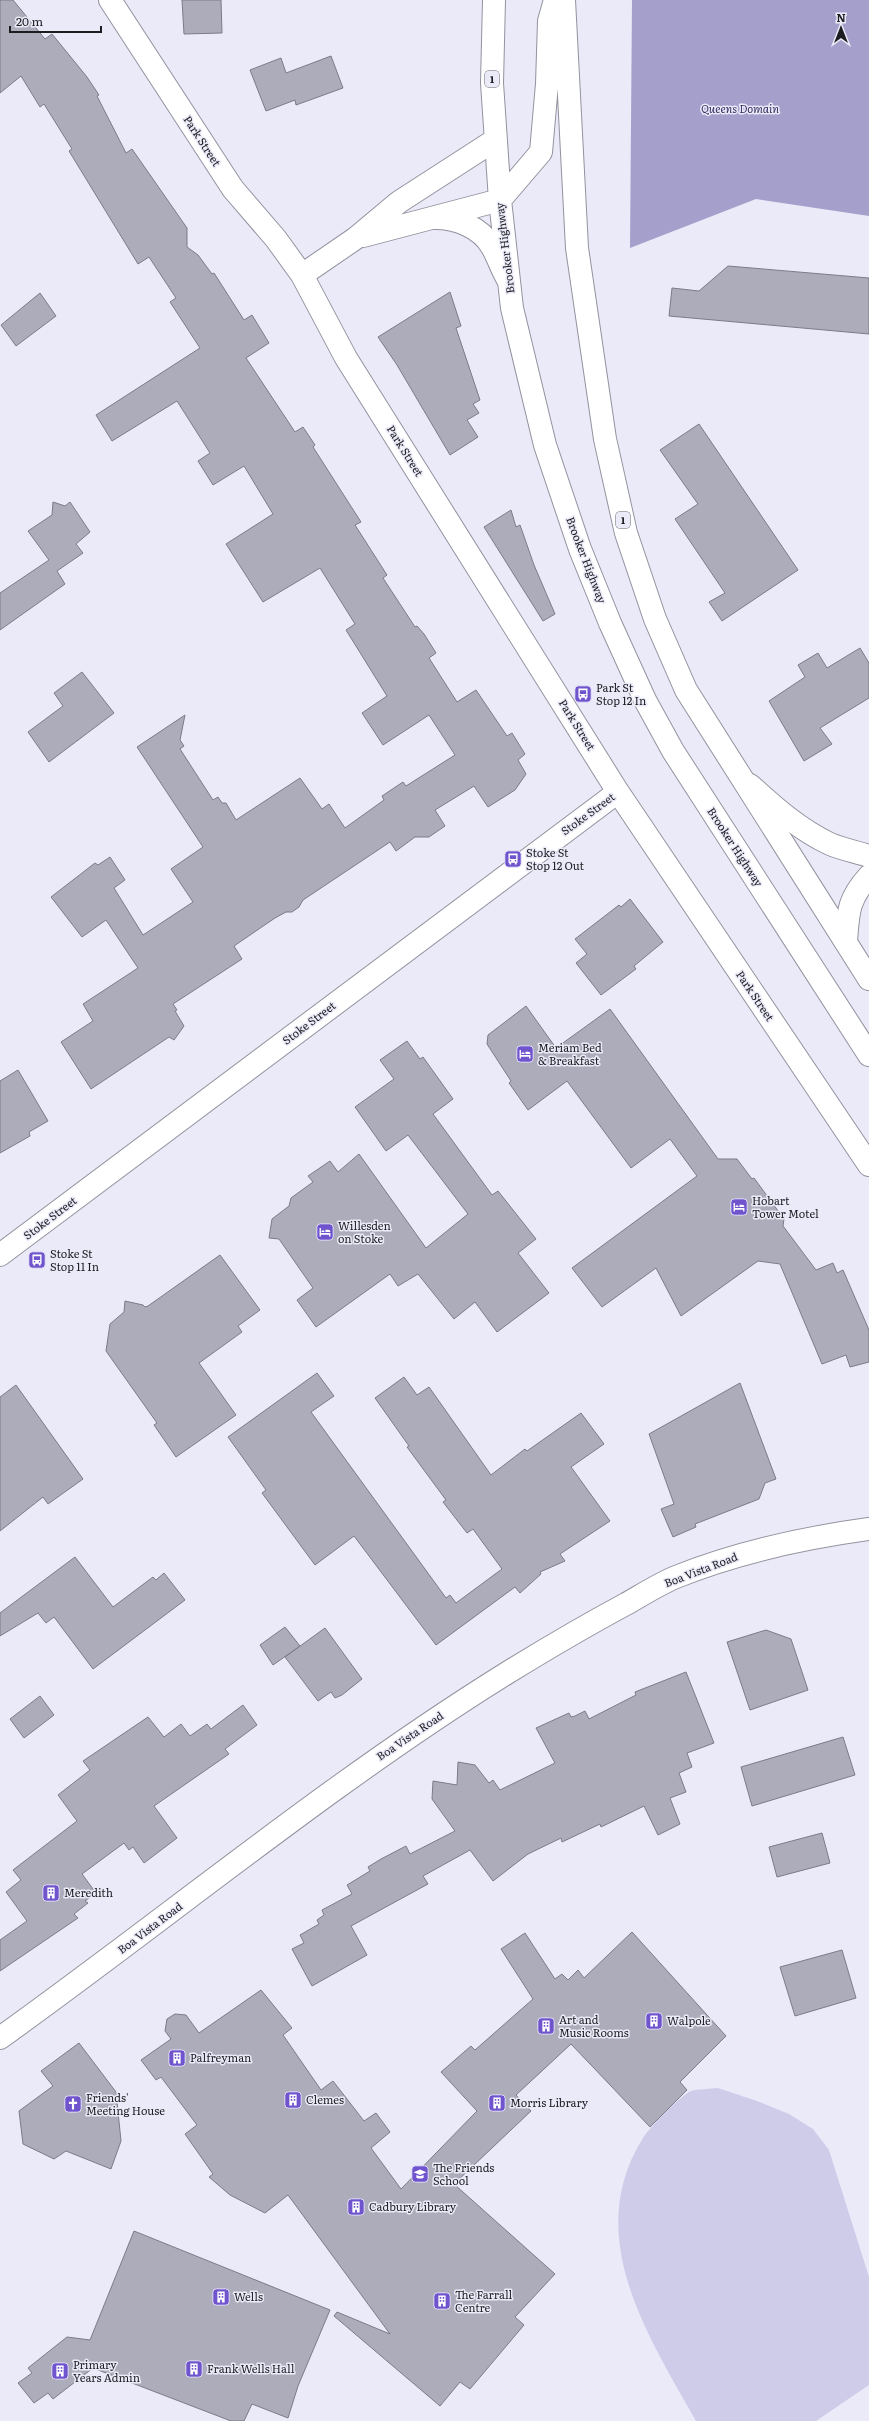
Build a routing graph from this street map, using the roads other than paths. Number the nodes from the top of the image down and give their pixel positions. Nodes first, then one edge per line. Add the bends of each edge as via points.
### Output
1 (494, 0) edge
2 (555, 0) edge
3 (564, 0) edge
4 (111, 1) edge
5 (495, 140) junction
6 (500, 200) junction
7 (424, 219) junction
8 (356, 238) junction
9 (302, 275) junction
10 (509, 282) junction
11 (744, 780) junction
12 (618, 792) junction
13 (869, 856) edge
14 (869, 876) edge
15 (846, 942) junction
16 (869, 979) edge
17 (869, 1056) edge
18 (869, 1165) edge
19 (0, 1255) edge
20 (869, 1529) edge
21 (0, 2038) edge

1 - 5 main road, Brooker Highway / 1 via 492,83
2 - 6 main road via 549,21 541,152
3 - 11 main road, 1 via 577,248 605,439 624,526 655,619 686,690
4 - 9 main road, Park Street via 237,194 276,239
5 - 6 main road, Brooker Highway / 1
5 - 8 main road via 399,202
6 - 7 main road
6 - 10 main road, Brooker Highway / 1
7 - 8 main road
7 - 10 main road via 447,219 477,230 492,246
8 - 9 main road
9 - 12 main road, Park Street via 346,358
10 - 17 main road, Brooker Highway / 1 via 512,308 545,445 580,549 645,700 673,751
11 - 13 main road via 778,811 802,827 831,844
11 - 15 main road, 1
12 - 18 main road, Park Street
12 - 19 main road, Stoke Street
14 - 15 main road via 856,889 848,906
15 - 16 main road, 1
20 - 21 main road, Boa Vista Road via 755,1550 674,1578 570,1634 470,1696 353,1775

